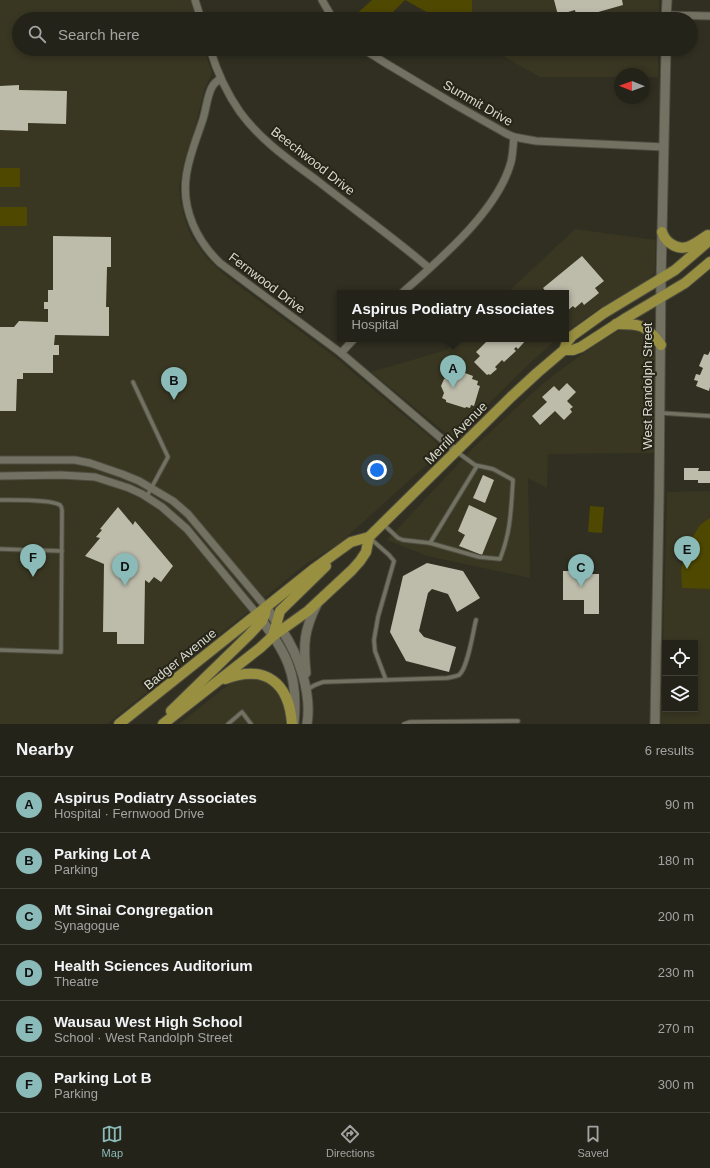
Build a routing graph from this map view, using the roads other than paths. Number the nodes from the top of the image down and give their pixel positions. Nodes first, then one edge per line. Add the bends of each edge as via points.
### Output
1 (195, 0) edge
2 (322, 0) edge
3 (667, 0) edge
4 (199, 12) edge
5 (330, 12) edge
6 (666, 12) edge
7 (698, 16) edge
8 (710, 16) edge
9 (212, 56) edge
10 (374, 56) edge
11 (666, 56) edge
12 (220, 78) junction
13 (514, 137) junction
14 (664, 147) junction
15 (662, 232) junction
16 (710, 234) edge
17 (710, 240) edge
18 (710, 262) edge
19 (429, 268) junction
20 (661, 279) junction
21 (405, 290) edge
22 (661, 297) junction
23 (616, 324) junction
24 (569, 340) edge
25 (351, 342) edge
26 (568, 342) edge
27 (661, 346) junction
28 (564, 350) junction
29 (341, 353) junction
30 (133, 382) dead end
31 (660, 413) junction
32 (710, 416) edge
33 (456, 451) junction
34 (0, 460) edge
35 (478, 466) junction
36 (0, 476) edge
37 (151, 488) junction
38 (147, 497) junction
39 (0, 500) edge
40 (383, 523) junction
41 (369, 537) junction
42 (430, 543) junction
43 (347, 544) junction
44 (0, 549) edge
45 (62, 550) junction
46 (318, 602) junction
47 (266, 607) junction
48 (260, 618) junction
49 (476, 620) dead end
50 (279, 626) junction
51 (273, 636) junction
52 (0, 650) edge
53 (386, 680) junction
54 (215, 683) junction
55 (307, 690) junction
56 (518, 721) dead end
57 (119, 724) edge
58 (162, 724) edge
59 (228, 724) edge
60 (252, 724) edge
61 (293, 724) edge
62 (307, 724) edge
63 (404, 724) edge
64 (655, 724) edge

1 - 4 street
2 - 5 street
3 - 6 street
7 - 8 street
9 - 12 street, Beechwood Drive
10 - 13 street, Summit Drive
11 - 14 street, West Randolph Street
12 - 19 street, Beechwood Drive via 240,112 259,134
12 - 29 street, Fernwood Drive via 210,90 186,178 186,202 194,227 207,250 234,275
13 - 14 street, Summit Drive via 536,141
13 - 19 street via 511,161 496,195 445,255
14 - 15 street, West Randolph Street
15 - 16 main road via 664,238 674,246 687,248
15 - 20 street, West Randolph Street
17 - 20 main road, Merrill Avenue
18 - 22 main road, Merrill Avenue
19 - 21 street
20 - 22 street, West Randolph Street
20 - 24 main road, Merrill Avenue via 578,330
22 - 23 main road, Merrill Avenue
22 - 27 street, West Randolph Street
23 - 27 main road via 644,327
23 - 28 main road, Merrill Avenue via 579,348
25 - 29 street
26 - 28 main road, Merrill Avenue
27 - 31 street, West Randolph Street
28 - 33 main road, Merrill Avenue
29 - 33 street, Fernwood Drive
30 - 37 lane via 168,457
31 - 32 lane
31 - 64 street, West Randolph Street
33 - 35 lane
33 - 40 main road, Merrill Avenue
34 - 37 street via 80,461 122,474
35 - 42 lane
35 - 42 lane via 513,480 509,531 500,559 475,557
36 - 38 street via 95,477
37 - 38 lane
37 - 47 street via 188,514
38 - 48 street via 187,529
39 - 45 lane via 50,502 62,507
40 - 41 main road, Merrill Avenue
40 - 42 lane via 398,538
41 - 43 main road, Merrill Avenue
41 - 46 main road, Merrill Avenue via 367,549 360,561
41 - 53 lane via 394,561 374,640
43 - 47 main road, Merrill Avenue
43 - 50 main road via 282,610
44 - 45 lane
45 - 52 lane via 60,652
46 - 50 main road, Merrill Avenue via 299,617
46 - 55 street via 304,642
47 - 48 main road, Merrill Avenue
47 - 50 street
48 - 51 street
48 - 57 main road, Badger Avenue
48 - 58 main road via 247,637 173,708
49 - 53 lane via 465,665 460,674 446,678
50 - 51 main road, Merrill Avenue
50 - 55 street via 299,663
51 - 54 main road
51 - 61 street via 288,661 294,683 296,700
53 - 55 lane via 323,682
54 - 58 main road
54 - 61 main road via 242,674 269,678 279,685 287,697
55 - 62 street
56 - 63 lane
59 - 60 lane via 242,712

